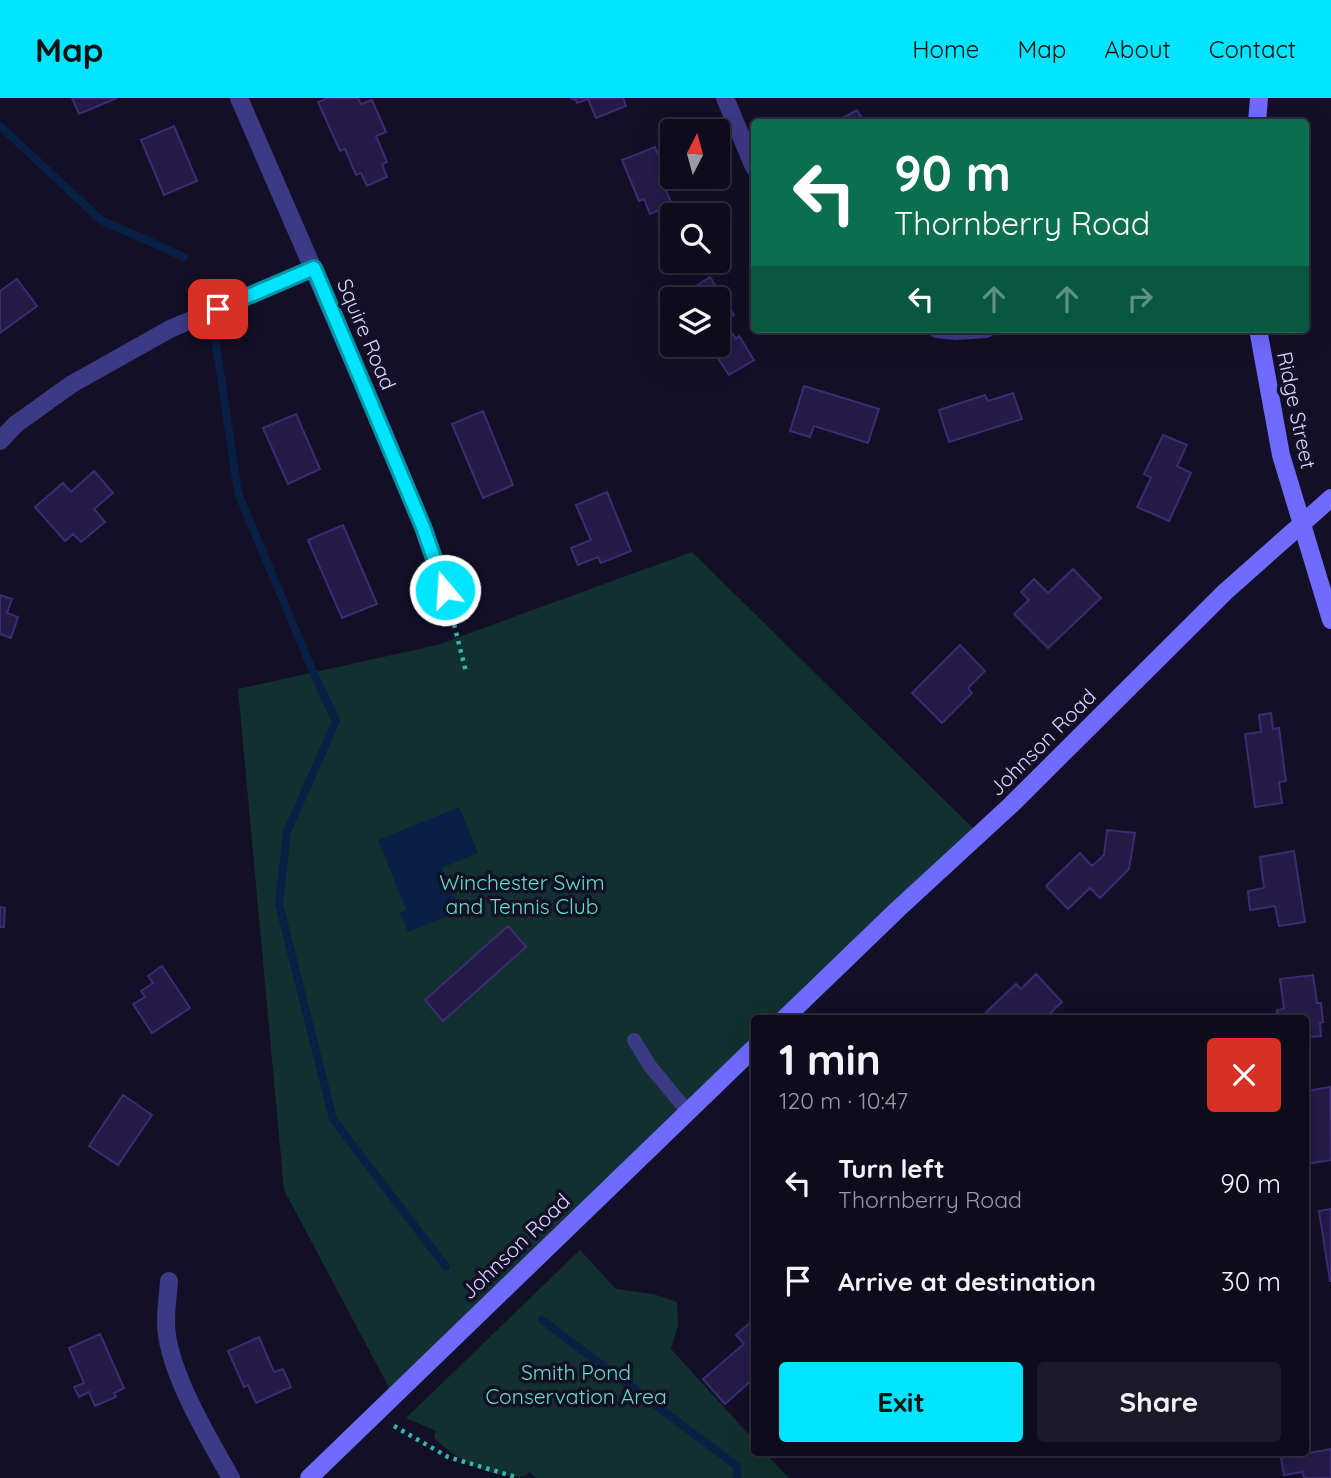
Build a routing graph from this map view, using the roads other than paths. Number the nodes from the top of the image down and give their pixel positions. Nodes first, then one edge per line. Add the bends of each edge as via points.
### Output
1 (239, 98) edge
2 (725, 98) edge
3 (1259, 98) edge
4 (1257, 119) edge
5 (751, 160) edge
6 (314, 268) junction
7 (1259, 333) edge
8 (0, 442) edge
9 (1331, 498) edge
10 (1302, 524) junction
11 (445, 590) road end
12 (1331, 620) edge
13 (788, 1015) edge
14 (634, 1040) dead end
15 (751, 1051) edge
16 (688, 1112) junction
17 (169, 1281) dead end
18 (231, 1478) edge
19 (309, 1478) edge

1 - 6 street, Squire Road
2 - 5 street
3 - 4 street
6 - 8 street via 170,329 72,384 16,424
6 - 11 street, Squire Road
7 - 10 street, Ridge Street via 1281,455
9 - 10 street, Johnson Road
10 - 12 street, Ridge Street
10 - 13 street, Johnson Road via 1225,592
14 - 16 lane
15 - 16 street, Johnson Road
16 - 19 street, Johnson Road
17 - 18 street via 166,1329 171,1353 200,1422

